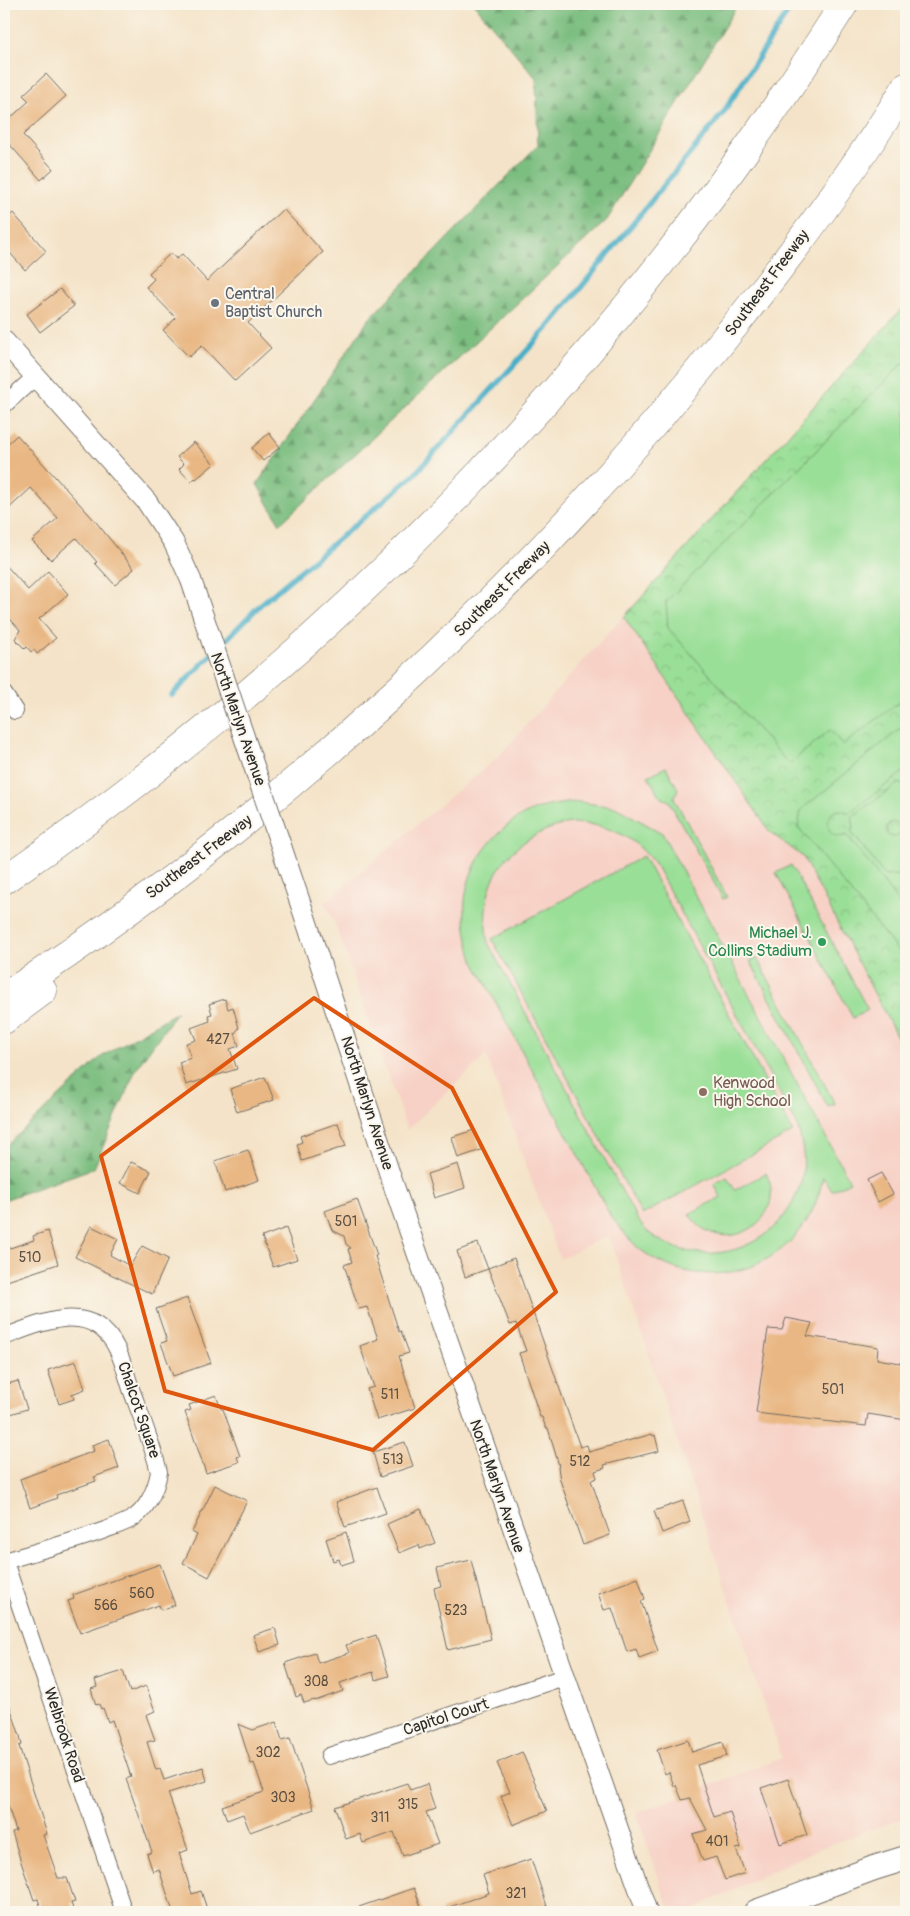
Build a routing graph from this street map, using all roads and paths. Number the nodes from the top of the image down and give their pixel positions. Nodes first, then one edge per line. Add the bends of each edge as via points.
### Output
1 (844, 4) edge
2 (906, 87) edge
3 (4, 341) edge
4 (35, 377) junction
5 (4, 405) edge
6 (4, 694) edge
7 (15, 711) dead end
8 (216, 720) junction
9 (255, 814) junction
10 (4, 867) edge
11 (4, 880) edge
12 (4, 997) edge
13 (4, 1020) edge
14 (4, 1338) edge
15 (4, 1560) edge
16 (564, 1677) junction
17 (329, 1756) dead end
18 (906, 1858) edge
19 (124, 1912) edge
20 (647, 1912) edge
21 (756, 1912) edge

1 - 8 highway via 763,127 699,214 558,386 483,471 402,552
2 - 9 highway, Southeast Freeway via 778,271 631,452 473,619 388,700
3 - 4 street, North Marlyn Avenue
4 - 5 street
4 - 16 street, North Marlyn Avenue, bridge via 147,502 174,543 191,580 390,1175
6 - 7 street
8 - 10 highway via 95,808
8 - 11 highway
9 - 12 highway, Southeast Freeway via 164,884
9 - 13 highway via 168,890
14 - 15 street, Chalcot Square via 60,1318 88,1321 104,1330 118,1350 159,1472 151,1496 131,1520
15 - 19 street, Welbrook Road
16 - 17 street, Capitol Court
16 - 20 street, North Marlyn Avenue
18 - 21 main road

